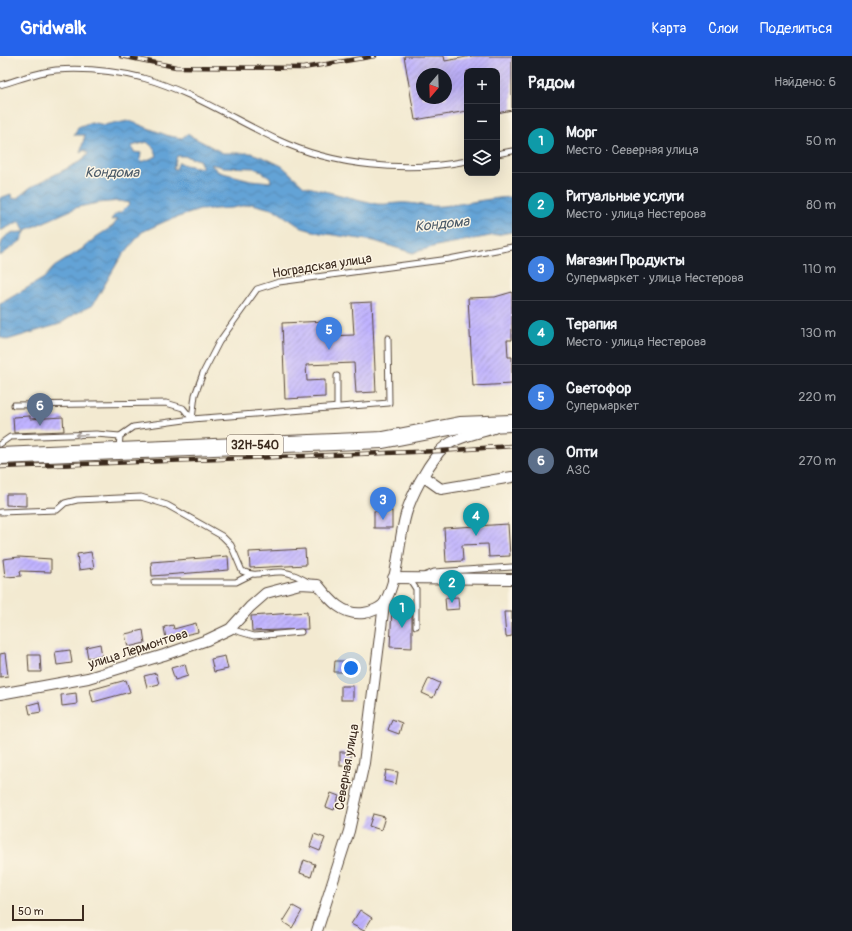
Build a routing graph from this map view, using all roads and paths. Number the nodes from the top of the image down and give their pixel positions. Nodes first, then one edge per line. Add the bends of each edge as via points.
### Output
1 (0, 85) edge
2 (512, 151) edge
3 (500, 153) edge
4 (464, 161) edge
5 (512, 247) edge
6 (388, 338) dead end
7 (337, 376) dead end
8 (14, 406) dead end
9 (337, 408) junction
10 (192, 419) junction
11 (510, 423) edge
12 (119, 443) junction
13 (0, 444) edge
14 (0, 456) edge
15 (424, 477) junction
16 (512, 477) edge
17 (0, 512) edge
18 (512, 567) edge
19 (250, 575) junction
20 (393, 578) junction
21 (409, 578) junction
22 (419, 578) junction
23 (512, 579) edge
24 (154, 582) dead end
25 (312, 585) junction
26 (384, 604) junction
27 (416, 626) dead end
28 (230, 630) junction
29 (301, 632) dead end
30 (0, 694) edge
31 (317, 931) edge

1 - 4 lane via 55,70 94,70 143,78 172,89 279,141 316,153 359,164 411,168
2 - 3 lane
5 - 10 lane, Ноградская улица via 448,259 279,282 257,289 219,342 203,373 195,395
6 - 9 lane via 389,403
7 - 9 lane
8 - 10 lane via 166,403 183,408
9 - 10 lane
10 - 12 lane via 133,427
11 - 12 main road, 32Н-540 via 460,426 383,440
11 - 15 street, Северная улица via 454,441 440,451
12 -> 13 lane via 96,434 10,437
12 - 14 main road, 32Н-540
15 - 16 street via 441,489
15 - 20 street, Северная улица via 406,513
17 - 19 lane via 57,510 65,503 77,500 141,497 167,505 222,536 231,545 242,571
18 - 22 lane via 434,572
19 - 24 lane via 236,582
19 - 25 lane via 281,572 297,576
20 - 21 street
20 - 26 street, Северная улица
21 - 22 street
21 - 27 lane via 416,588
22 - 23 street
25 - 26 street via 318,585 332,603 356,614 371,612
25 - 28 street, улица Лермонтова via 300,584 266,593
26 - 31 street, Северная улица via 364,763 349,832
28 - 29 lane via 254,636
28 - 30 street, улица Лермонтова via 164,655 88,678

